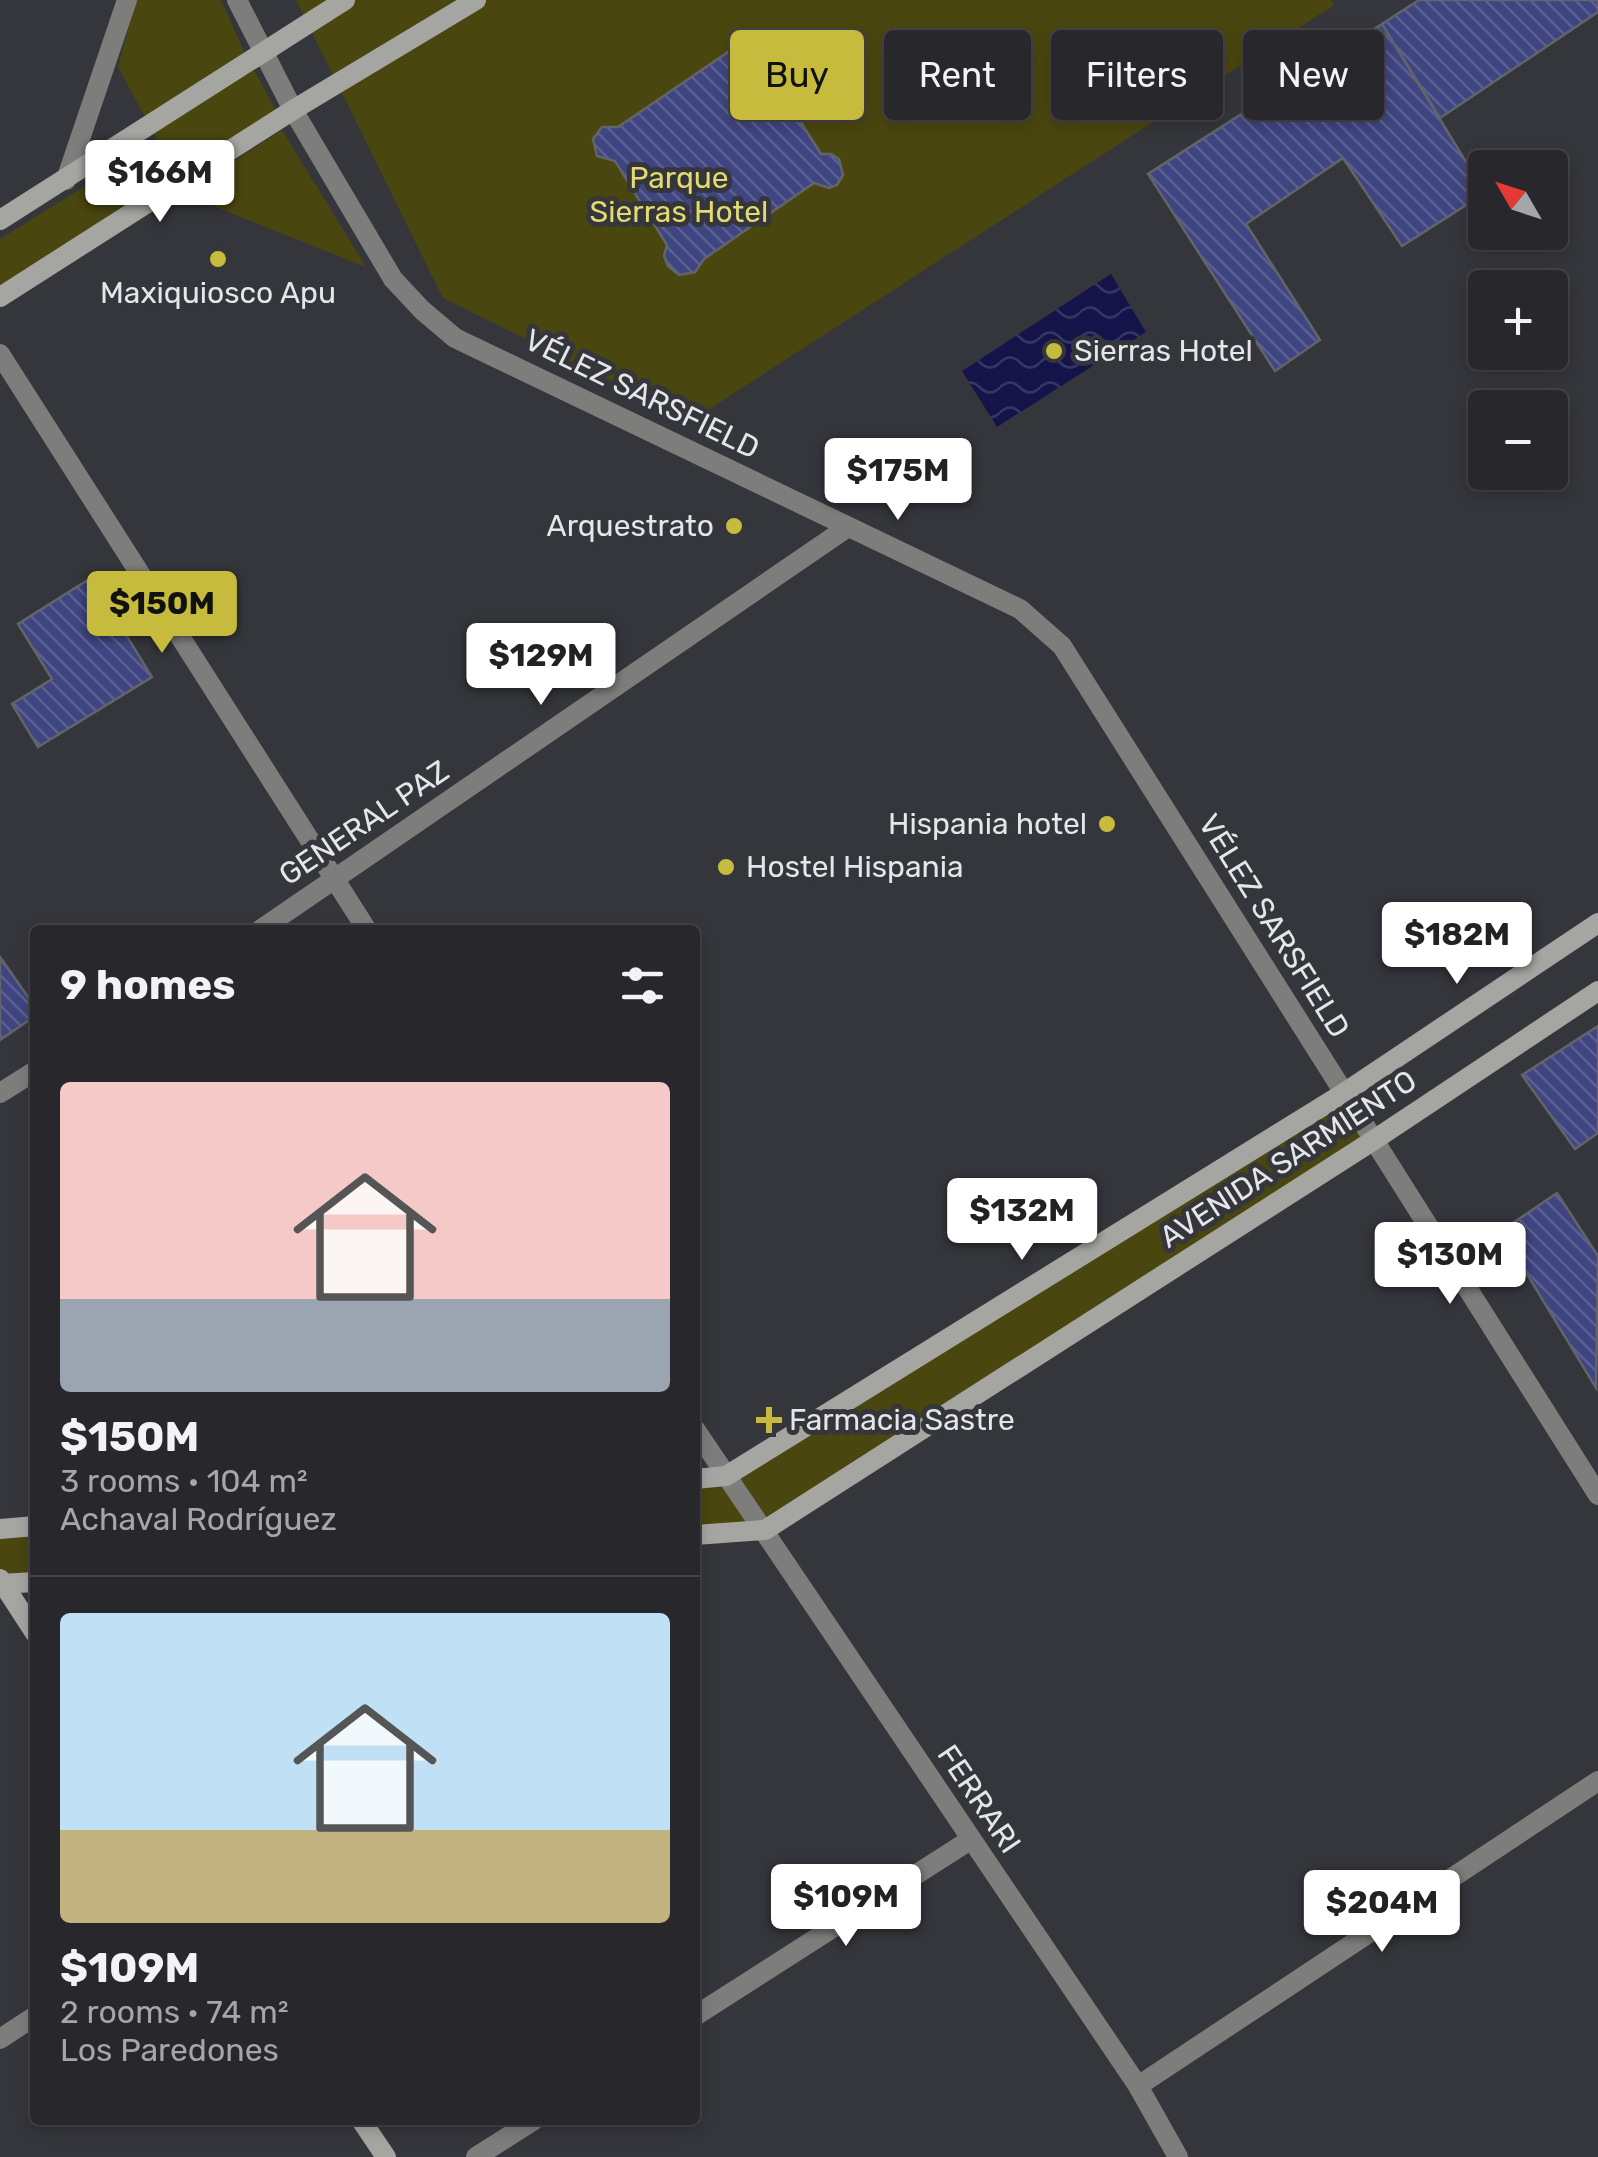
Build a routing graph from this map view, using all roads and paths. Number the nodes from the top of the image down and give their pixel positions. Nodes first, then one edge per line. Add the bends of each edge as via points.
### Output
1 (126, 0) edge
2 (237, 0) edge
3 (345, 0) edge
4 (476, 0) edge
5 (261, 52) junction
6 (293, 110) junction
7 (66, 180) junction
8 (0, 220) edge
9 (0, 297) edge
10 (0, 354) edge
11 (848, 527) junction
12 (335, 881) junction
13 (1598, 923) edge
14 (268, 925) edge
15 (364, 925) edge
16 (1598, 992) edge
17 (30, 1073) edge
18 (0, 1092) edge
19 (1344, 1093) junction
20 (1374, 1140) junction
21 (700, 1437) edge
22 (726, 1476) junction
23 (700, 1478) edge
24 (1598, 1495) edge
25 (30, 1526) edge
26 (0, 1529) edge
27 (765, 1530) junction
28 (700, 1535) edge
29 (1, 1582) edge
30 (30, 1582) edge
31 (30, 1626) edge
32 (1598, 1782) edge
33 (970, 1840) junction
34 (700, 2013) edge
35 (30, 2019) edge
36 (0, 2038) edge
37 (1138, 2086) junction
38 (364, 2125) edge
39 (526, 2125) edge
40 (386, 2157) edge
41 (476, 2157) edge
42 (1178, 2157) edge

1 - 7 street
2 - 5 street, VÉLEZ SARSFIELD
3 - 5 street
4 - 6 street
5 - 6 street, VÉLEZ SARSFIELD
5 - 7 street
6 - 9 street
6 - 11 street, VÉLEZ SARSFIELD via 393,279 454,338
7 - 8 street
10 - 12 street
11 - 12 street, GENERAL PAZ
11 - 19 street, VÉLEZ SARSFIELD via 1020,608 1062,646
12 - 14 street, GENERAL PAZ
12 - 15 street
13 - 19 street, AVENIDA SARMIENTO
16 - 20 street, AVENIDA SARMIENTO
17 - 18 street
19 - 20 street, VÉLEZ SARSFIELD
19 - 22 street, AVENIDA SARMIENTO
20 - 24 street, VÉLEZ SARSFIELD
20 - 27 street, AVENIDA SARMIENTO
21 - 22 street, FERRARI
22 - 23 street, AVENIDA SARMIENTO
22 - 27 street, FERRARI
25 - 26 street
27 - 28 street, AVENIDA SARMIENTO
27 - 33 street, FERRARI
29 - 30 street
29 - 31 street
32 - 37 street
33 - 34 street
33 - 37 street, FERRARI
35 - 36 street
37 - 42 street, FERRARI
38 - 40 street
39 - 41 street

